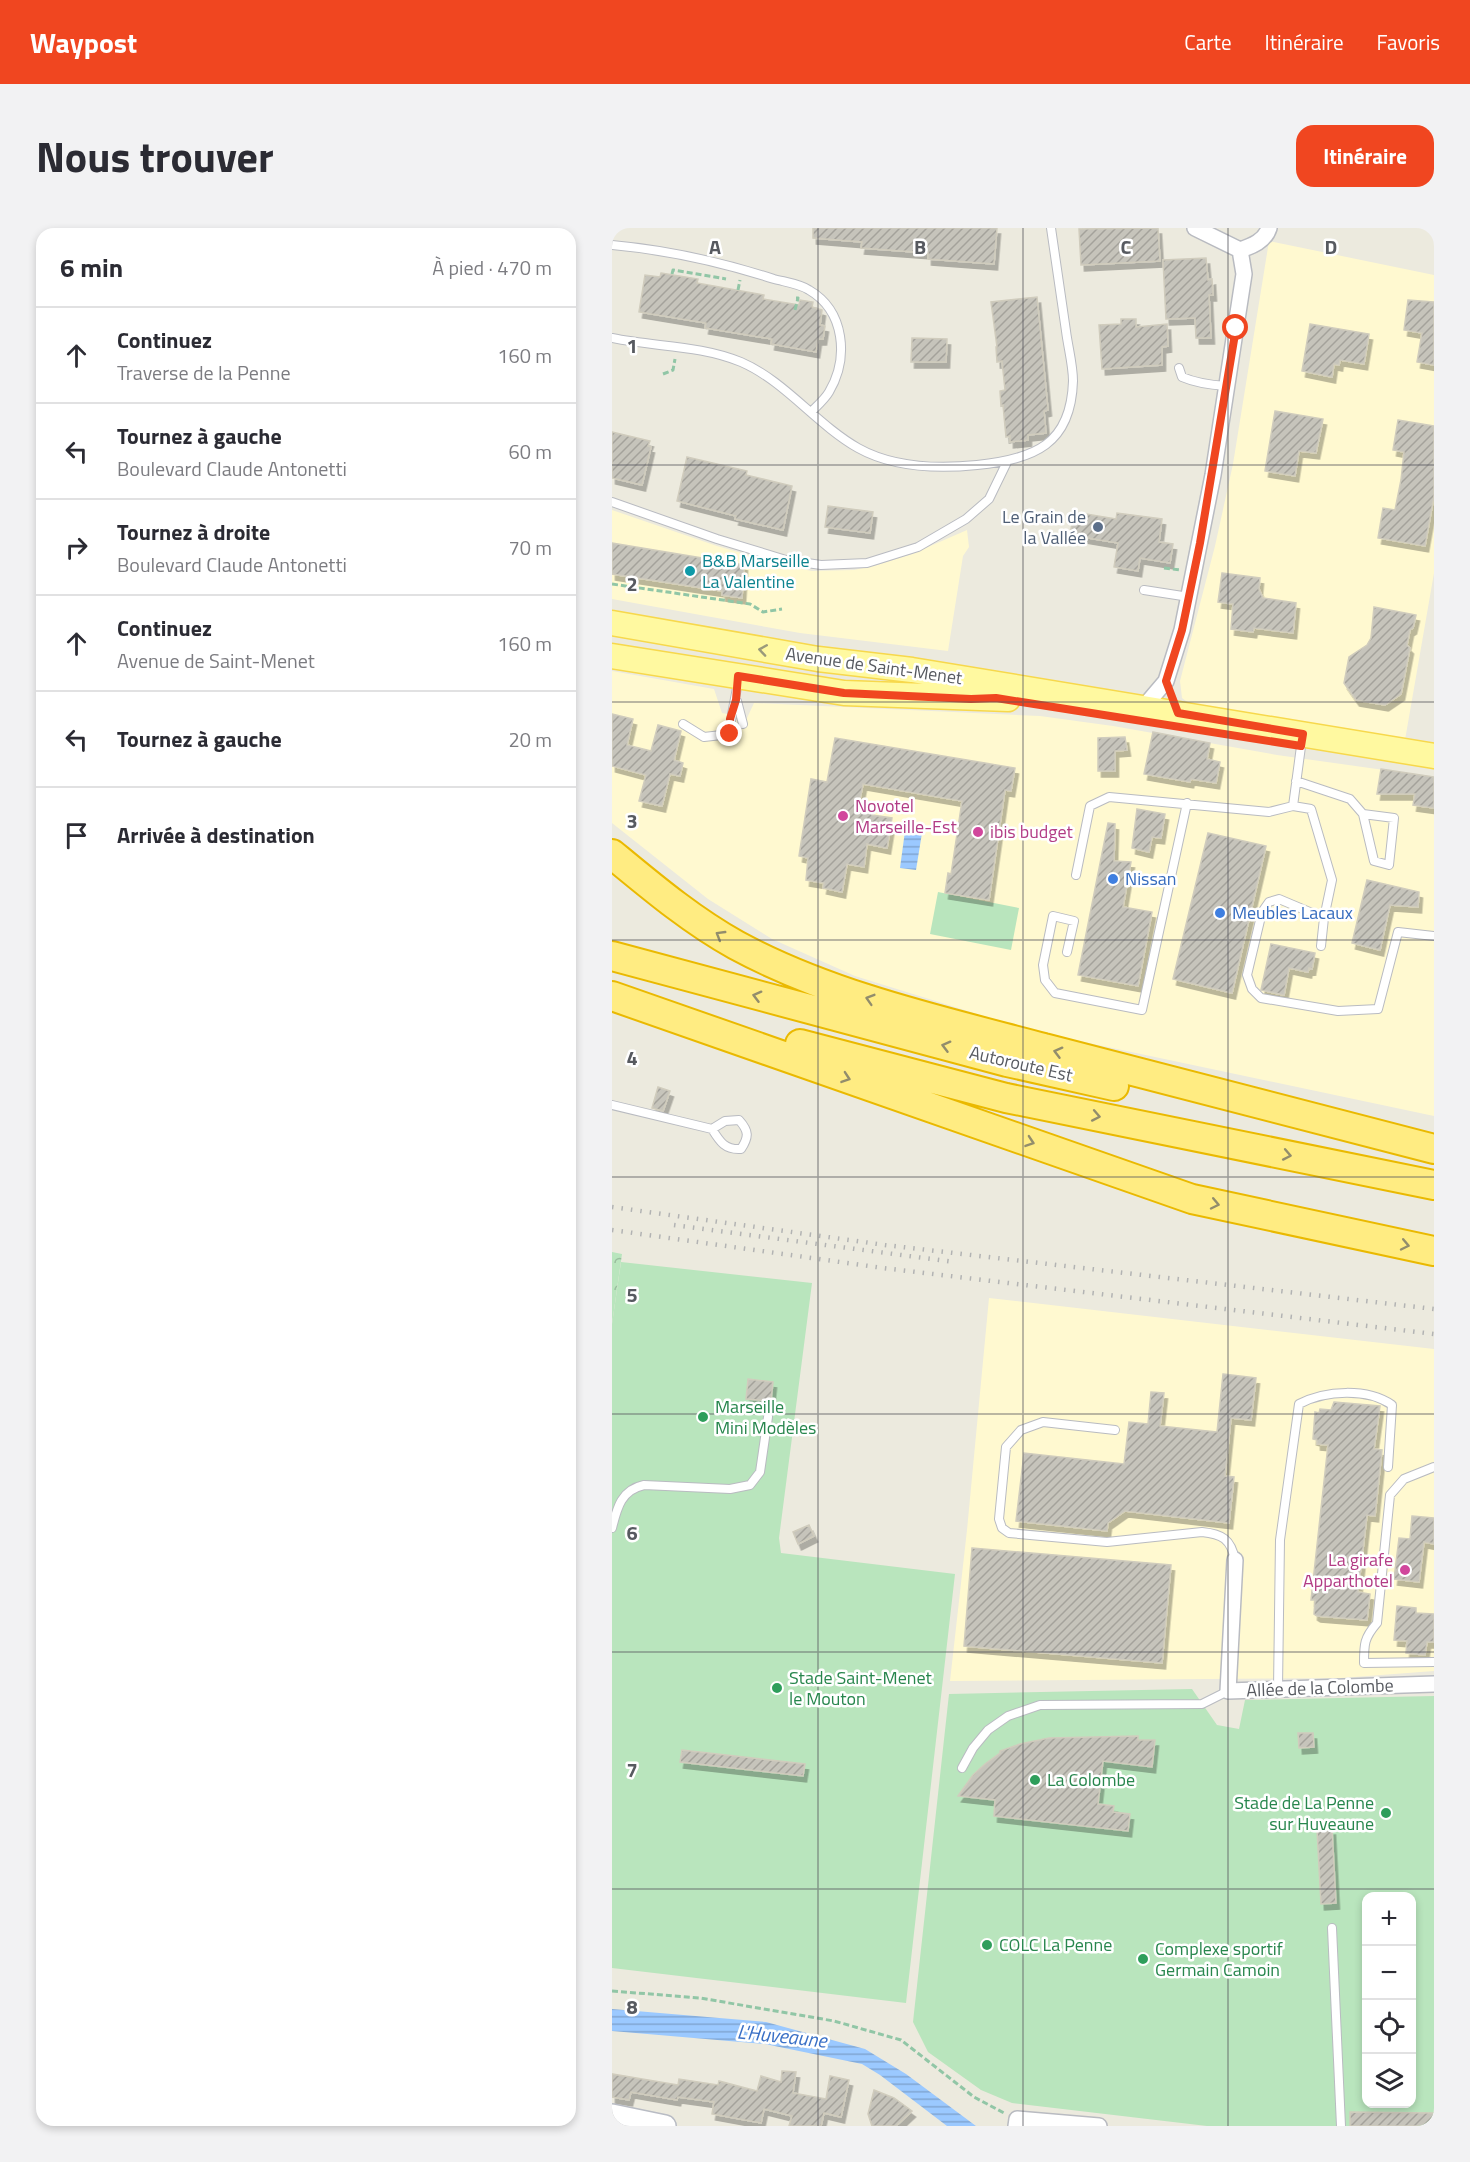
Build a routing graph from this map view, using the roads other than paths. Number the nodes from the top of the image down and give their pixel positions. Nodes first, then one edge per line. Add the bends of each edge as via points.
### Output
1 (1052, 228) edge
2 (1195, 228) edge
3 (1269, 228) edge
4 (612, 245) edge
5 (1240, 250) junction
6 (612, 338) edge
7 (1179, 368) dead end
8 (1227, 386) junction
9 (811, 412) junction
10 (1007, 462) junction
11 (612, 502) edge
12 (1144, 590) dead end
13 (1189, 597) junction
14 (612, 623) edge
15 (612, 632) edge
16 (676, 635) junction
17 (652, 651) dead end
18 (612, 656) edge
19 (1166, 681) junction
20 (737, 688) junction
21 (996, 698) junction
22 (1135, 712) junction
23 (1178, 713) junction
24 (683, 724) dead end
25 (743, 724) dead end
26 (1302, 740) junction
27 (1434, 756) edge
28 (1434, 767) edge
29 (1296, 781) junction
30 (1187, 803) junction
31 (1293, 806) junction
32 (1364, 814) junction
33 (612, 854) edge
34 (1076, 875) dead end
35 (1324, 918) junction
36 (1434, 936) edge
37 (1321, 946) dead end
38 (1067, 952) dead end
39 (612, 956) edge
40 (612, 995) edge
41 (612, 1106) edge
42 (712, 1129) junction
43 (1434, 1150) edge
44 (1434, 1185) edge
45 (1434, 1251) edge
46 (768, 1417) dead end
47 (1115, 1430) dead end
48 (1388, 1467) dead end
49 (1434, 1467) edge
50 (612, 1528) edge
51 (1235, 1560) joint
52 (1434, 1662) edge
53 (1434, 1684) edge
54 (1278, 1688) junction
55 (1228, 1691) junction
56 (962, 1768) dead end
57 (1332, 1928) dead end
58 (612, 2115) edge
59 (1016, 2123) edge
60 (664, 2126) edge
61 (1098, 2126) edge
62 (1341, 2126) edge

1 - 10 lane via 1073,378 1071,404 1065,422 1046,444 1028,456
2 - 5 street
3 - 5 street via 1261,240
4 - 9 lane via 687,255 809,290 831,309 840,332 840,366 829,392
5 - 8 street via 1244,274
6 - 9 lane via 714,352 766,376
7 - 8 lane via 1188,380
8 - 13 street
9 - 10 lane via 858,448 887,461 935,466
10 - 11 lane via 989,499 966,519 918,547 867,563 822,565 786,560
12 - 13 lane
13 - 19 street
14 - 16 main road, Avenue de Saint-Menet
15 - 16 main road, Avenue de Saint-Menet
22 -> 16 main road, Avenue de Saint-Menet via 912,670
17 - 21 main road via 820,678 909,684
18 - 20 main road, Avenue de Saint-Menet
19 - 22 street
19 - 23 street
20 - 21 main road, Avenue de Saint-Menet
20 - 24 lane via 730,734 704,738
20 - 25 lane
21 - 22 main road, Avenue de Saint-Menet
22 - 23 main road
22 - 26 main road
23 - 26 main road
26 - 27 main road
26 - 28 main road
26 - 29 lane
29 - 31 lane
29 - 32 lane via 1350,799
30 - 31 lane via 1269,813
30 - 34 lane via 1109,796 1090,806
30 - 38 lane via 1142,1010 1055,993 1045,980 1043,965 1053,916 1074,921
31 - 35 lane via 1311,809 1332,880
32 - 32 lane via 1374,861 1389,865 1394,818
43 -> 33 highway via 965,1027 790,971 692,918
35 - 36 lane via 1279,898 1269,902 1262,912 1247,975 1252,989 1261,998 1338,1011 1378,1009 1398,932
35 - 37 lane
43 -> 39 highway, Autoroute Est via 1007,1062
40 -> 44 highway, Autoroute Est via 1006,1098
40 -> 45 highway via 1192,1199
41 - 42 lane
42 - 42 lane via 722,1145 732,1150 741,1149 747,1140 747,1128 739,1120 725,1121
46 - 50 lane via 760,1472 750,1485 730,1489 633,1487 623,1497
47 - 51 lane via 1043,1422 1021,1430 1006,1447 999,1519 1002,1528 1009,1533 1107,1542 1217,1533 1227,1540
48 - 54 lane via 1392,1405 1381,1397 1334,1392 1299,1404 1281,1540
49 - 52 lane via 1404,1479 1390,1495 1377,1623 1366,1637 1364,1650 1365,1663
51 - 55 street, Allée de la Colombe
53 - 54 street, Allée de la Colombe
54 - 55 street, Allée de la Colombe
55 - 56 lane via 1202,1704 1040,1705 1008,1716 988,1730
57 - 62 lane
58 - 60 main road
59 - 61 street

